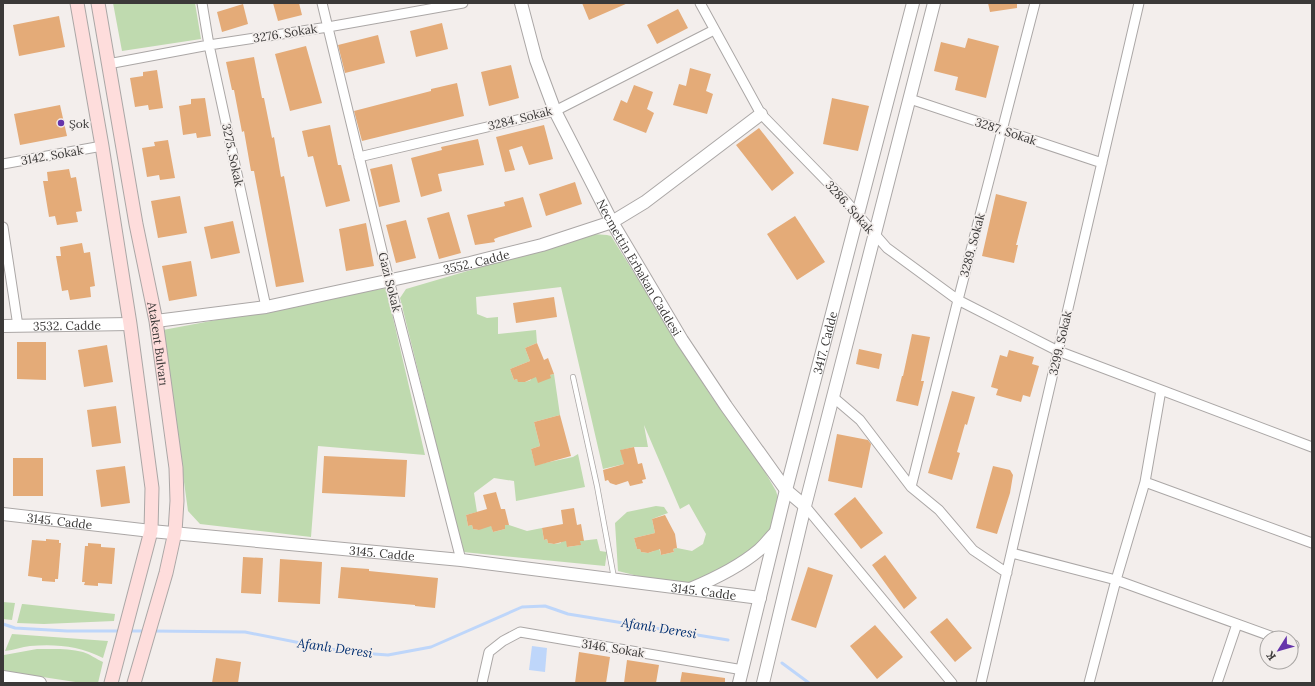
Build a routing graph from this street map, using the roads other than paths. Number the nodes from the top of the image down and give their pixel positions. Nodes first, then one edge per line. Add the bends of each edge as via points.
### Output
1 (77, 3) edge
2 (98, 3) edge
3 (202, 3) edge
4 (322, 3) edge
5 (462, 3) edge
6 (521, 3) edge
7 (700, 3) edge
8 (913, 3) edge
9 (934, 3) edge
10 (1035, 3) edge
11 (1139, 3) edge
12 (411, 7) edge
13 (328, 26) junction
14 (714, 30) junction
15 (209, 45) junction
16 (108, 64) junction
17 (910, 99) junction
18 (555, 111) junction
19 (762, 114) junction
20 (1002, 129) junction
21 (102, 146) junction
22 (359, 157) junction
23 (1102, 163) junction
24 (3, 164) edge
25 (858, 216) junction
26 (612, 222) junction
27 (3, 227) edge
28 (875, 235) junction
29 (389, 280) junction
30 (958, 300) junction
31 (266, 307) junction
32 (156, 322) junction
33 (130, 324) junction
34 (3, 326) edge
35 (18, 326) junction
36 (1058, 351) junction
37 (573, 377) dead end
38 (1161, 390) junction
39 (833, 397) junction
40 (1312, 447) edge
41 (1145, 482) junction
42 (911, 488) junction
43 (786, 490) junction
44 (805, 506) junction
45 (3, 514) edge
46 (151, 531) junction
47 (175, 532) junction
48 (775, 533) junction
49 (1312, 543) edge
50 (1012, 553) junction
51 (461, 560) junction
52 (1007, 572) junction
53 (614, 580) junction
54 (1116, 580) junction
55 (690, 589) junction
56 (760, 598) junction
57 (1237, 624) junction
58 (1259, 632) edge
59 (743, 670) junction
60 (3, 677) edge
61 (40, 683) edge
62 (111, 683) edge
63 (134, 683) edge
64 (482, 683) edge
65 (740, 683) edge
66 (763, 683) edge
67 (952, 683) edge
68 (981, 683) edge
69 (1089, 683) edge
70 (1217, 683) edge

1 - 21 main road, Atakent Bulvarı
2 - 16 main road, Atakent Bulvarı
3 - 15 street, 3275. Sokak
4 - 13 street, Gazi Sokak
5 - 12 street, 3276. Sokak
6 - 18 street, Necmettin Erbakan Caddesi via 536,60
7 - 14 street, 3286. Sokak
8 - 25 street, 3417. Cadde
9 - 17 street, 3417. Cadde
10 - 20 street, 3289. Sokak
11 - 23 street, 3299. Sokak
12 - 13 street, 3276. Sokak
13 - 15 street, 3276. Sokak
13 - 22 street, Gazi Sokak
14 - 18 street, 3284. Sokak
14 - 19 street, 3286. Sokak
15 - 16 street, 3276. Sokak
15 - 31 street, 3275. Sokak
16 - 32 main road, Atakent Bulvarı
17 - 20 street, 3287. Sokak
17 - 28 street, 3417. Cadde
18 - 22 street, 3284. Sokak
18 - 26 street, Necmettin Erbakan Caddesi
19 - 25 street, 3286. Sokak
19 - 26 street, 3552. Cadde via 645,202
20 - 23 street, 3287. Sokak
20 - 30 street, 3289. Sokak
21 - 24 street, 3142. Sokak
21 - 33 main road, Atakent Bulvarı
22 - 29 street, Gazi Sokak
23 - 36 street, 3299. Sokak
25 - 28 street, 3286. Sokak
25 - 43 street, 3417. Cadde
26 - 29 street, 3552. Cadde via 542,245
26 - 43 street, Necmettin Erbakan Caddesi via 682,340
27 - 35 street
28 - 30 street, 3286. Sokak via 887,248
28 - 39 street, 3417. Cadde
29 - 31 street, 3552. Cadde
29 - 51 street, Gazi Sokak
30 - 36 street, 3286. Sokak
30 - 42 street, 3289. Sokak
31 - 32 street, 3552. Cadde
32 - 47 main road, Atakent Bulvarı via 176,468
33 - 35 street, 3532. Cadde
33 - 46 main road, Atakent Bulvarı via 152,488
34 - 35 street, 3532. Cadde
36 - 38 street, 3286. Sokak
36 - 50 street, 3299. Sokak
37 - 53 lane via 598,486
38 - 40 street, 3286. Sokak
38 - 41 street
39 - 42 street via 860,420
39 - 44 street, 3417. Cadde
41 - 49 street
41 - 54 street
42 - 52 street via 939,510 972,550
43 - 44 street, Necmettin Erbakan Caddesi
43 - 48 street, 3417. Cadde
44 - 66 street, 3417. Cadde
44 - 67 street
45 - 46 street, 3145. Cadde
46 - 47 street, 3145. Cadde
46 - 62 main road, Atakent Bulvarı
47 - 51 street, 3145. Cadde
47 - 63 main road, Atakent Bulvarı via 166,573
48 - 55 street via 759,550 739,564
48 - 56 street, 3417. Cadde
50 - 52 street, 3299. Sokak
50 - 54 street
51 - 53 street, 3145. Cadde
52 - 68 street, 3299. Sokak
53 - 55 street, 3145. Cadde
54 - 57 street
54 - 69 street
55 - 56 street, 3145. Cadde
56 - 59 street, 3417. Cadde
57 - 58 street
57 - 70 street
59 - 64 street, 3146. Sokak via 520,632 489,652
59 - 65 street, 3417. Cadde
60 - 61 street

